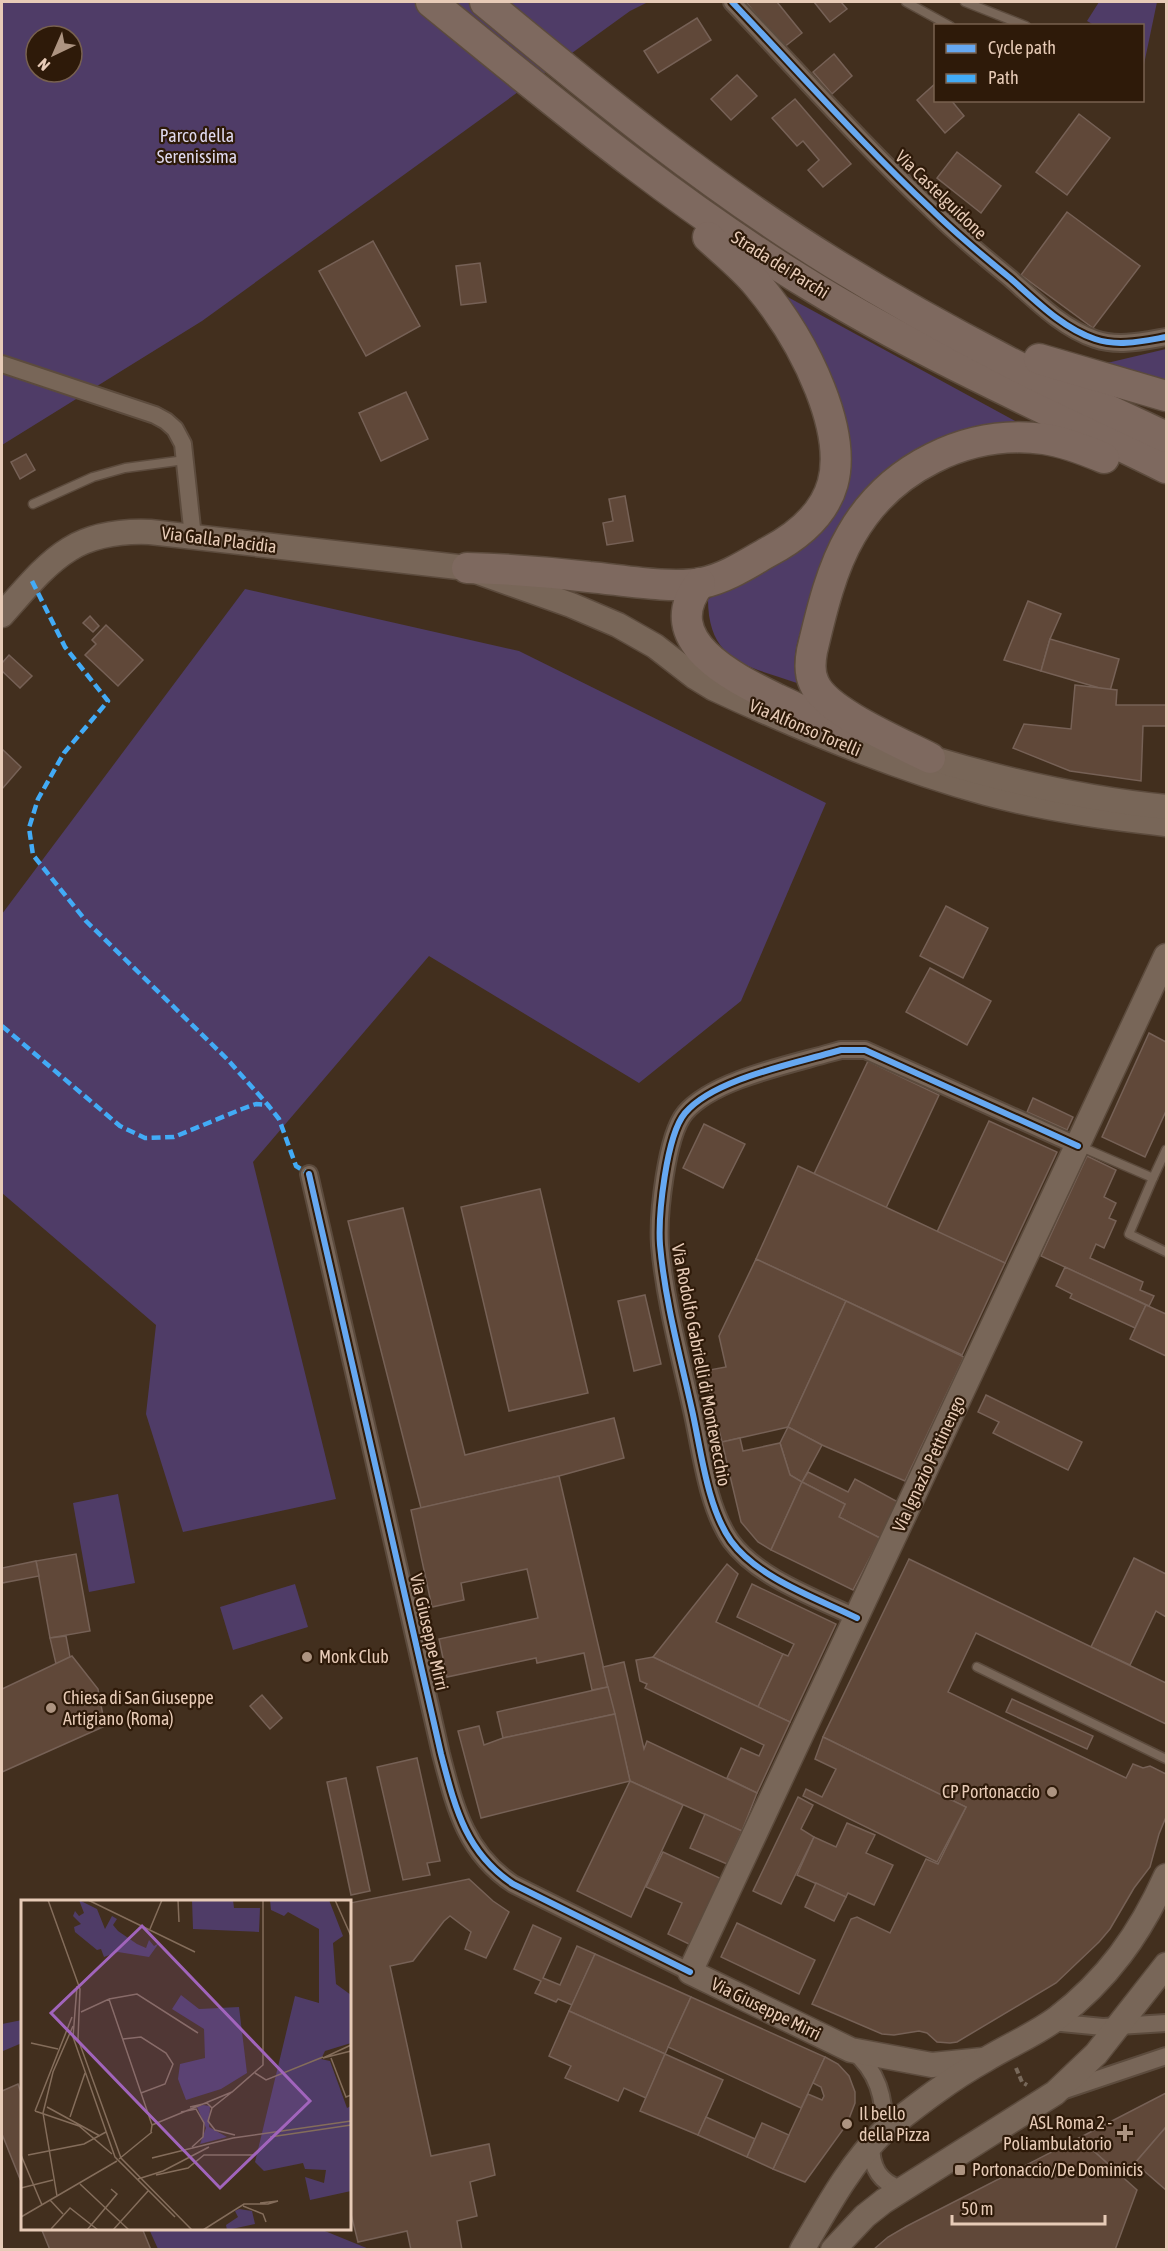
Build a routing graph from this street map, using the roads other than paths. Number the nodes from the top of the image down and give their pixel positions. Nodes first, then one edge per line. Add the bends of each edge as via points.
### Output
1 (431, 2) edge
2 (485, 2) edge
3 (732, 2) edge
4 (906, 2) edge
5 (965, 2) edge
6 (946, 24) edge
7 (1021, 24) edge
8 (611, 147) junction
9 (1167, 337) edge
10 (975, 344) junction
11 (2, 364) edge
12 (1167, 396) edge
13 (1167, 438) edge
14 (185, 460) junction
15 (1167, 468) edge
16 (1167, 483) edge
17 (33, 504) dead end
18 (193, 537) junction
19 (467, 568) junction
20 (700, 583) junction
21 (2, 615) edge
22 (930, 758) junction
23 (1167, 807) edge
24 (1167, 824) edge
25 (1167, 956) edge
26 (1078, 1146) junction
27 (1167, 1150) edge
28 (309, 1174) dead end
29 (1154, 1178) junction
30 (1167, 1252) edge
31 (857, 1618) junction
32 (977, 1668) dead end
33 (1167, 1759) edge
34 (1167, 1876) edge
35 (1167, 1965) edge
36 (690, 1972) junction
37 (1051, 2022) junction
38 (1167, 2023) edge
39 (1118, 2026) junction
40 (851, 2050) junction
41 (1167, 2056) edge
42 (983, 2061) junction
43 (1045, 2091) junction
44 (877, 2137) junction
45 (901, 2189) junction
46 (802, 2250) edge
47 (833, 2250) edge

1 - 8 highway, Strada dei Parchi
2 - 10 highway, Strada dei Parchi via 702,175 831,262
3 - 9 street, Via Castelguidone via 932,211 1064,323 1086,336 1108,342
4 - 6 lane
5 - 7 lane
8 - 15 highway, Strada dei Parchi via 732,236 858,314 971,374
8 - 20 highway via 763,292 805,355 834,431 837,460 833,481 812,521 781,545 727,574
10 - 12 highway
10 - 13 highway, Strada dei Parchi
11 - 14 street via 160,417 178,433
14 - 17 lane via 125,468 93,477
14 - 18 street
16 - 22 highway via 1056,441 989,440 951,449 917,466 865,514 839,561 812,651 811,675 819,693 841,712
18 - 19 main road, Via Galla Placidia
18 - 21 main road, Via Galla Placidia via 134,531 86,539 53,560
19 - 20 highway via 532,570 632,582
19 - 24 main road, Via Alfonso Torelli via 618,625 654,645 713,688 867,754 989,793
20 - 22 highway via 687,610 691,632 704,654 726,673 834,726 878,744
22 - 23 main road via 1023,783
25 - 26 main road, Via Ignazio Pettinengo
26 - 29 lane
26 - 31 main road, Via Ignazio Pettinengo
26 - 31 street, Via Rodolfo Gabrielli di Montevecchio via 865,1050 841,1050 720,1088 692,1106 676,1127 662,1200 660,1245 678,1345 718,1514 730,1539 750,1563
27 - 29 lane
28 - 36 street, Via Giuseppe Mirri via 441,1754 463,1827 479,1853 513,1884
29 - 30 lane via 1129,1234
31 - 36 main road, Via Ignazio Pettinengo
32 - 33 lane
34 - 37 main road via 1145,1921 1116,1962
35 - 39 main road
36 - 40 main road, Via Giuseppe Mirri
37 - 39 street
37 - 42 main road
38 - 39 street
39 - 43 main road via 1086,2064
40 - 42 main road, Via Giuseppe Mirri via 932,2065
40 - 44 street, Via Giuseppe Mirri via 864,2061 883,2098
41 - 43 street
42 - 44 main road
43 - 45 main road
44 - 45 street, Via Giuseppe Mirri via 873,2161 878,2173 889,2185
44 - 46 main road
45 - 47 main road via 865,2216

